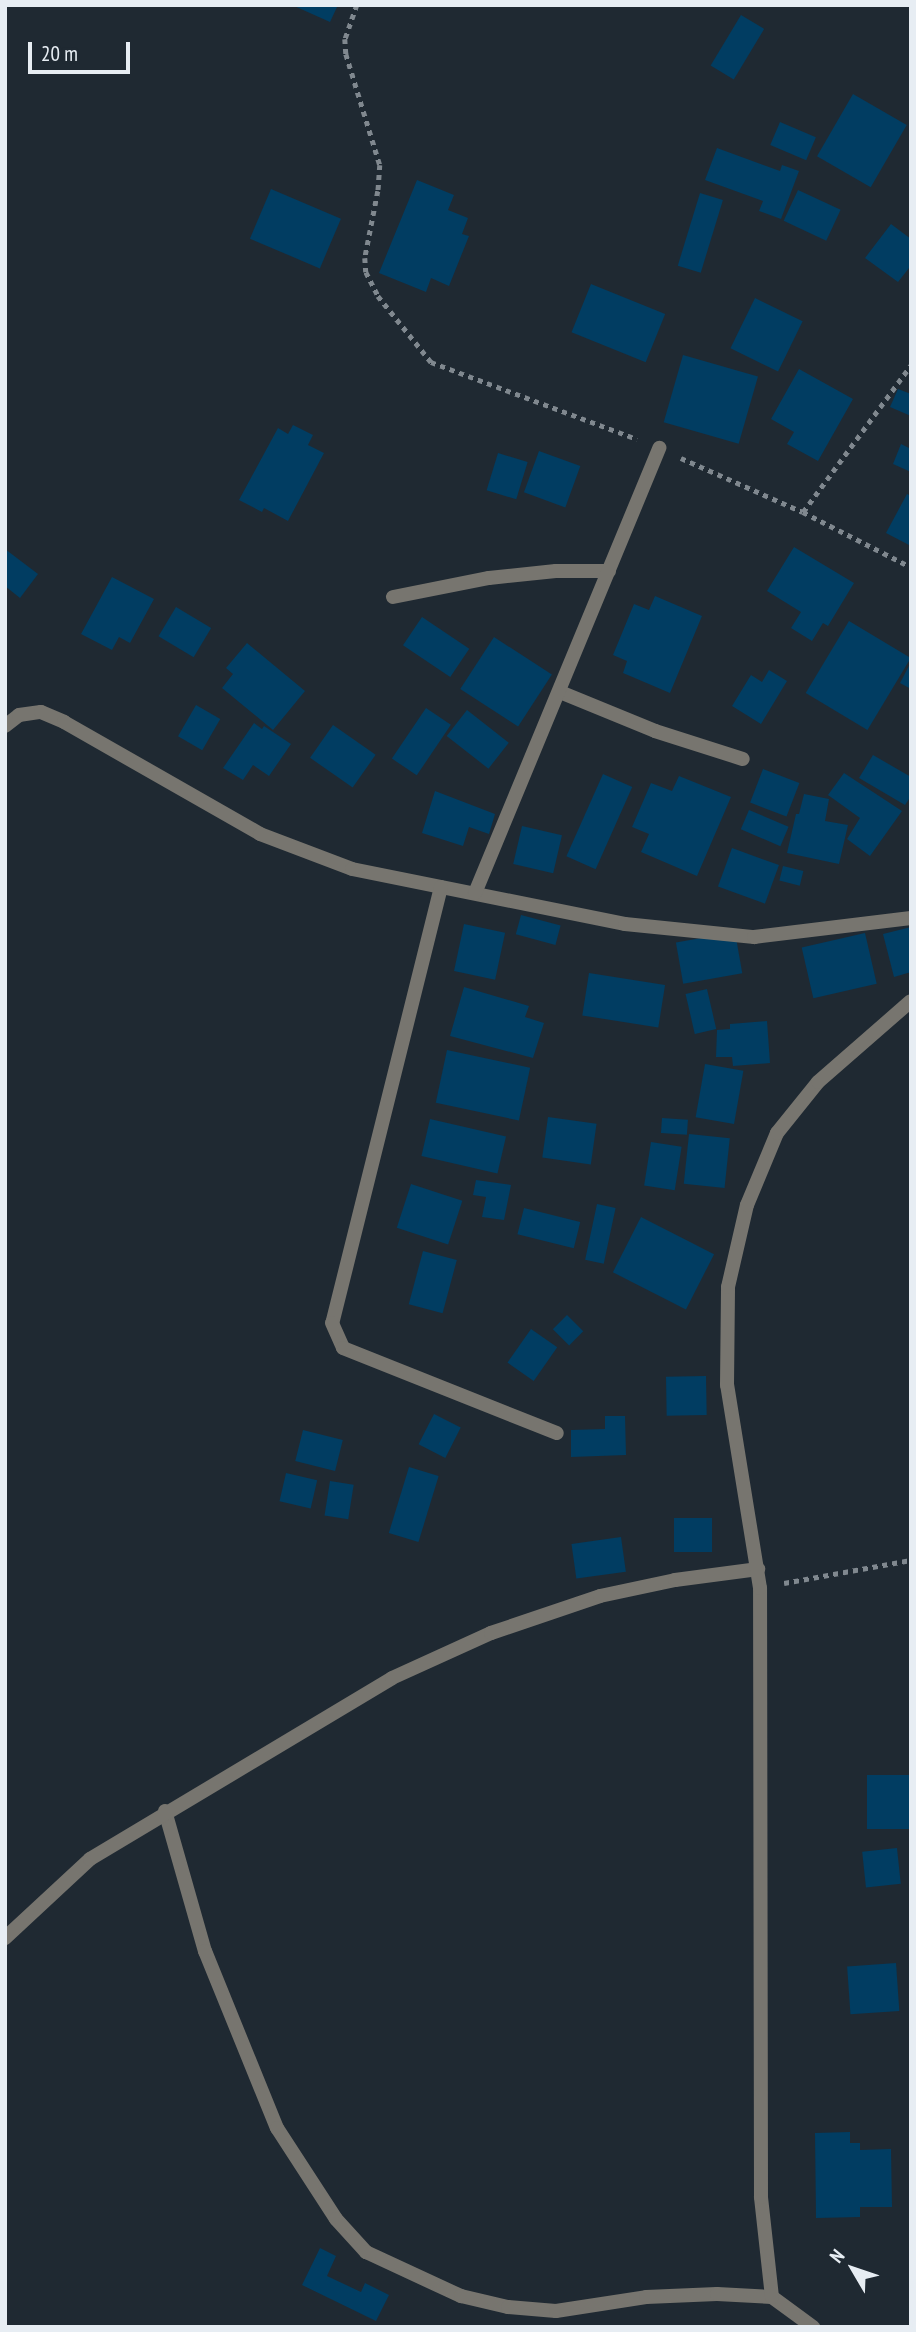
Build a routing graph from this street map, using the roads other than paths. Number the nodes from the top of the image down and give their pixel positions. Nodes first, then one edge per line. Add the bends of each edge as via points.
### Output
1 (659, 448) road end
2 (609, 571) junction
3 (393, 597) dead end
4 (560, 692) junction
5 (5, 726) edge
6 (743, 759) dead end
7 (441, 887) junction
8 (475, 893) junction
9 (911, 918) edge
10 (911, 1001) edge
11 (557, 1433) dead end
12 (758, 1569) junction
13 (165, 1811) junction
14 (5, 1938) edge
15 (772, 2297) junction
16 (813, 2327) edge

1 - 2 street
2 - 3 street via 489,578
2 - 4 street
4 - 6 street via 655,731
4 - 8 street
5 - 7 street via 19,715 41,712 260,834 352,869
7 - 8 street
7 - 11 street via 332,1323 343,1348
8 - 9 street via 625,924 754,937
10 - 12 street via 818,1082 778,1133 747,1205 728,1287 727,1385
12 - 13 street via 600,1596 491,1633 392,1678
12 - 15 street via 761,2197
13 - 14 street via 90,1858
13 - 15 street via 205,1951 277,2128 336,2219 366,2252 461,2295 508,2307 556,2311 646,2297
15 - 16 street

